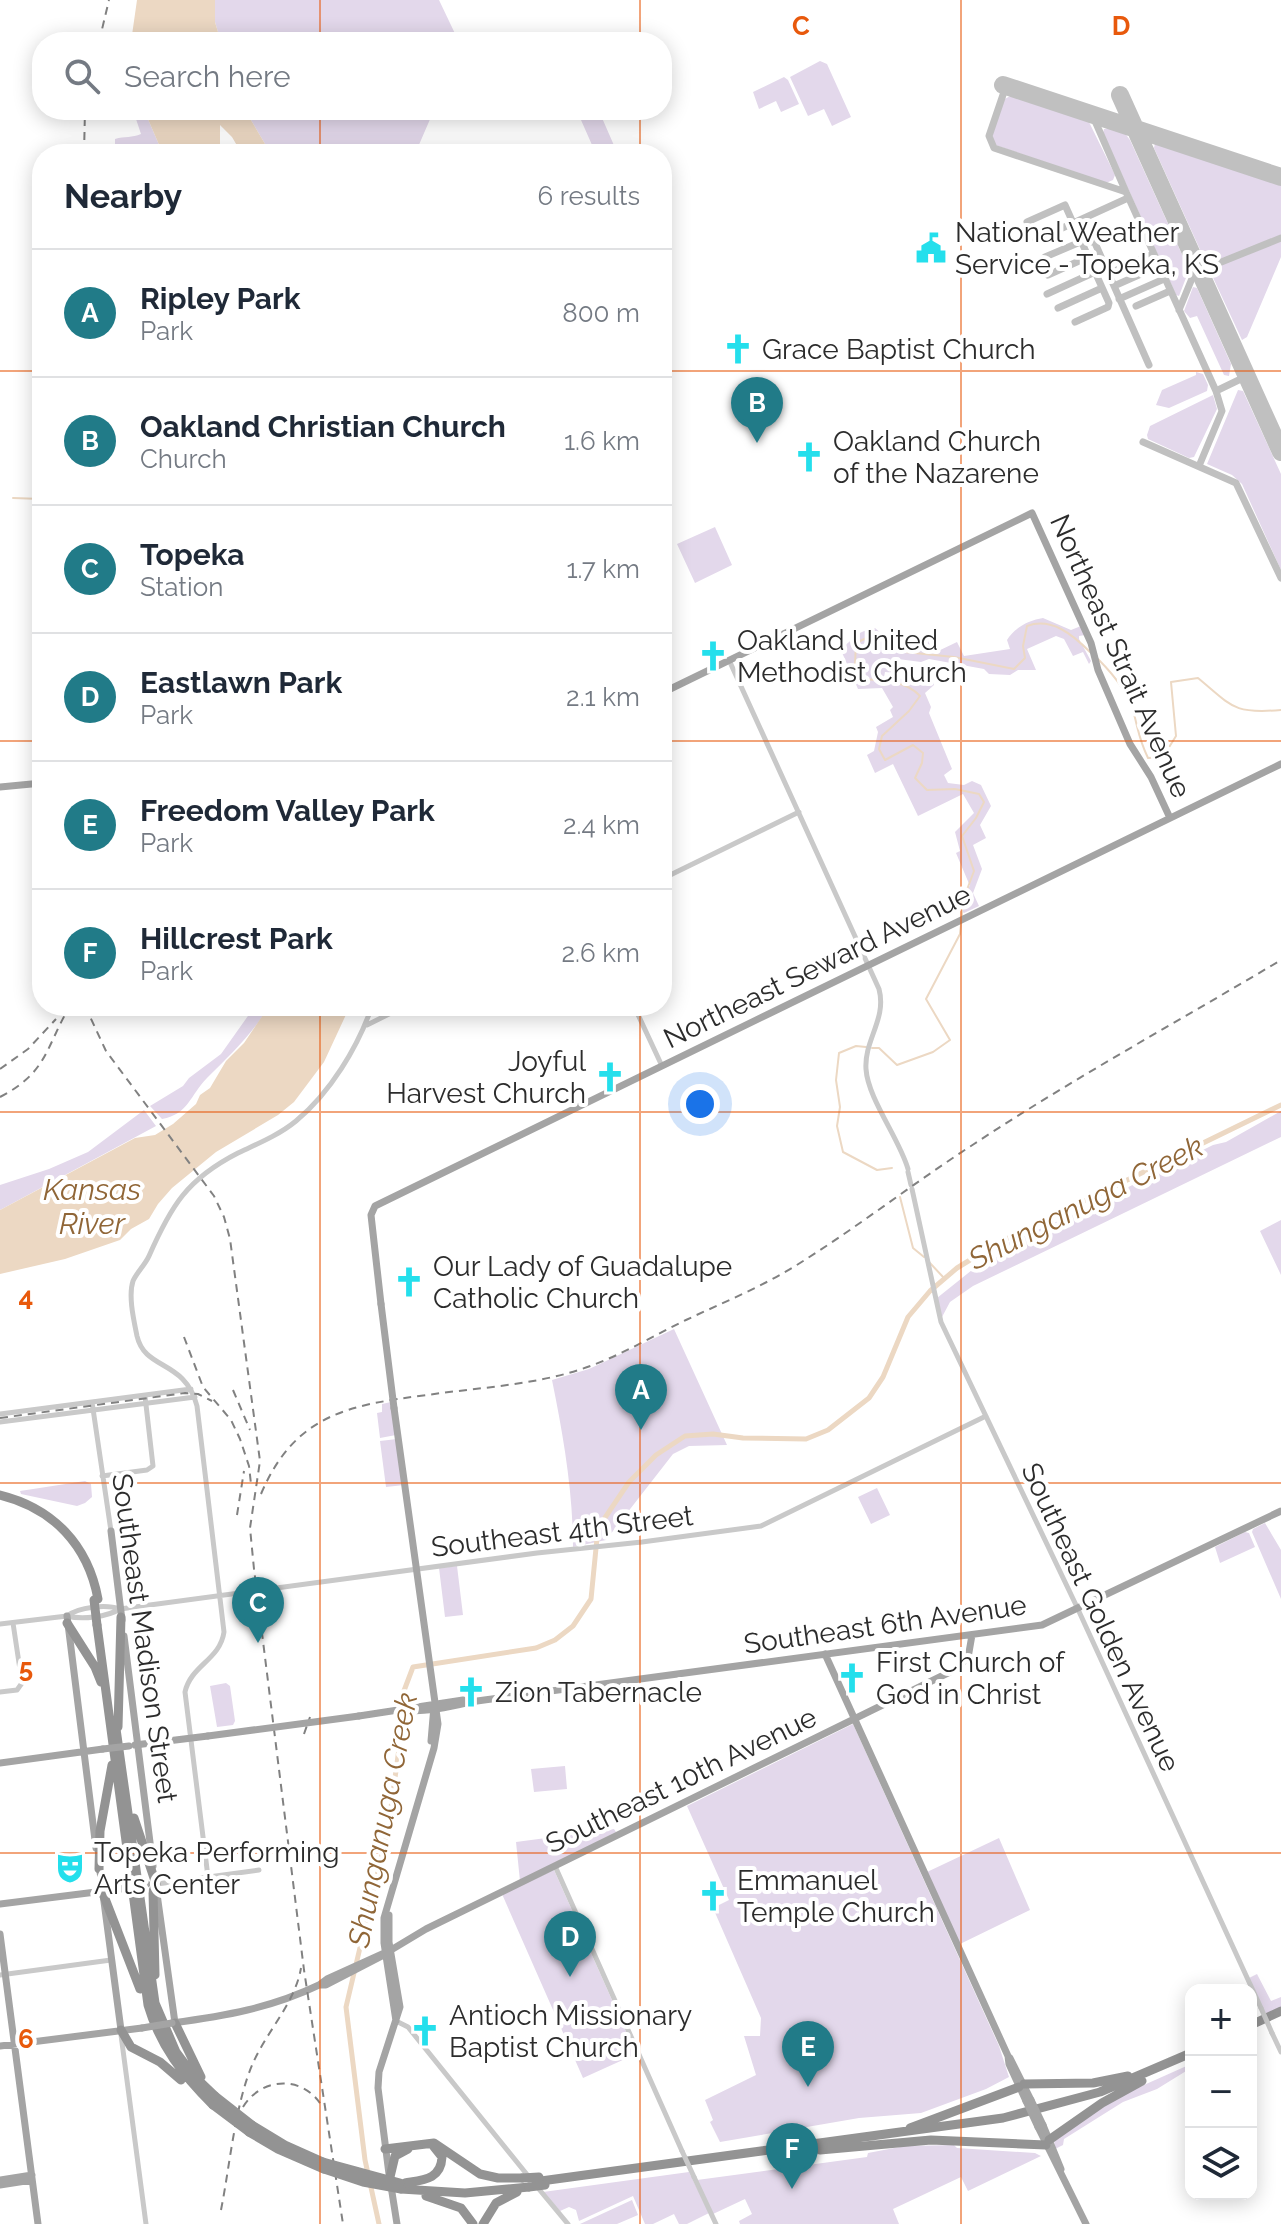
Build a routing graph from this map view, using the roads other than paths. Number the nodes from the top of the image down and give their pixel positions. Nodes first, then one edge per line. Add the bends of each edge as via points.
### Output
1 (729, 660) junction
2 (672, 688) edge
3 (1281, 764) edge
4 (32, 784) edge
5 (0, 787) edge
6 (799, 812) junction
7 (1170, 818) junction
8 (672, 874) edge
9 (869, 965) junction
10 (369, 1016) edge
11 (386, 1016) edge
12 (639, 1016) edge
13 (366, 1026) junction
14 (662, 1066) junction
15 (191, 1389) junction
16 (145, 1396) junction
17 (195, 1397) junction
18 (92, 1402) junction
19 (146, 1404) junction
20 (93, 1410) junction
21 (0, 1414) edge
22 (986, 1416) junction
23 (0, 1422) edge
24 (102, 1476) junction
25 (0, 1496) edge
26 (1281, 1511) edge
27 (111, 1531) joint
28 (417, 1569) junction
29 (220, 1595) junction
30 (1078, 1610) junction
31 (121, 1613) junction
32 (67, 1619) junction
33 (13, 1622) junction
34 (0, 1624) edge
35 (99, 1624) junction
36 (972, 1635) junction
37 (825, 1654) junction
38 (0, 1692) edge
39 (106, 1697) junction
40 (434, 1707) junction
41 (854, 1719) junction
42 (190, 1738) junction
43 (119, 1739) junction
44 (133, 1746) junction
45 (84, 1752) junction
46 (113, 1754) junction
47 (0, 1763) edge
48 (124, 1780) junction
49 (555, 1866) junction
50 (99, 1869) junction
51 (259, 1870) dead end
52 (208, 1877) junction
53 (151, 1884) junction
54 (102, 1891) junction
55 (0, 1904) edge
56 (0, 1934) edge
57 (1, 1949) edge
58 (387, 1952) junction
59 (111, 1960) junction
60 (3, 1975) edge
61 (1281, 2014) edge
62 (155, 2015) junction
63 (396, 2021) junction
64 (174, 2023) junction
65 (1257, 2025) edge
66 (121, 2030) junction
67 (14, 2044) junction
68 (0, 2046) edge
69 (1281, 2052) edge
70 (1188, 2056) edge
71 (1189, 2056) edge
72 (1189, 2056) edge
73 (1145, 2080) junction
74 (1022, 2085) junction
75 (210, 2096) junction
76 (888, 2135) junction
77 (1048, 2142) junction
78 (406, 2149) junction
79 (386, 2150) junction
80 (820, 2150) junction
81 (390, 2177) junction
82 (32, 2178) junction
83 (541, 2181) junction
84 (0, 2182) edge
85 (526, 2182) junction
86 (402, 2186) junction
87 (38, 2224) edge
88 (146, 2224) edge
89 (397, 2224) edge
90 (473, 2224) edge
91 (483, 2224) edge
92 (568, 2224) edge
93 (716, 2224) edge
94 (1086, 2224) edge

1 - 2 main road
1 - 6 street
1 - 7 main road, Northeast Strait Avenue via 1032,513 1130,744
3 - 7 main road, Northeast Seward Avenue
4 - 5 main road
6 - 8 street
6 - 9 street
7 - 9 main road, Northeast Seward Avenue
9 - 14 main road, Northeast Seward Avenue
9 - 22 street, Southeast Golden Avenue via 882,1003 866,1071 908,1170 939,1314
10 - 13 street
11 - 13 street
12 - 14 street
13 - 15 street via 344,1065 297,1120 221,1162 182,1193 134,1280 136,1331 146,1353 180,1374
14 - 28 main road, Northeast Seward Avenue, bridge via 373,1209
15 - 16 street
15 - 17 street
16 - 18 street
16 - 19 street
17 - 19 street
17 - 29 street
18 - 20 street, Southeast Madison Street
18 - 21 street
19 - 20 street
19 - 24 street via 152,1467
20 - 23 street
20 - 24 street, Southeast Madison Street
22 - 28 street, Southeast 4th Street via 761,1526
22 - 30 street, Southeast Golden Avenue
24 - 27 street, Southeast Madison Street
25 - 35 highway, bridge via 54,1520 70,1538 82,1556
26 - 30 main road, Southeast 6th Avenue
27 - 31 main road, Southeast Madison Street
28 - 29 street, Southeast 4th Street
28 - 40 main road
29 - 31 street, Southeast 4th Street
29 - 42 street via 223,1642 194,1672 185,1692
30 - 36 main road, Southeast 6th Avenue via 1042,1625
30 - 69 street, Southeast Golden Avenue, bridge
31 - 32 street, Southeast 4th Street
31 - 43 highway
31 - 44 main road, Southeast Madison Street
32 - 33 street, Southeast 4th Street
32 - 39 highway
32 - 45 main road
33 - 34 street, Southeast 4th Street
33 - 38 street via 22,1681 20,1687
35 - 39 highway
35 - 43 highway
36 - 37 main road, Southeast 6th Avenue
36 - 41 main road, Southeast 10th Avenue via 961,1666
37 - 40 main road, Southeast 6th Avenue
37 - 41 main road
39 - 46 highway
40 - 42 main road, Southeast 6th Avenue, bridge
40 - 58 main road via 431,1752 383,1923
41 - 49 main road, Southeast 10th Avenue
41 - 74 main road
42 - 44 main road, Southeast 6th Avenue
42 - 52 street
43 - 48 highway
44 - 45 main road, Southeast 6th Avenue, bridge
44 - 53 main road, Southeast Madison Street
45 - 47 main road, Southeast 6th Avenue
45 - 50 main road
46 - 50 highway
46 - 62 highway via 143,1981
48 - 53 highway
48 - 62 highway
49 - 58 main road, Southeast 10th Avenue
49 - 93 street, bridge
50 - 54 main road
51 - 52 street
52 - 53 street
53 - 54 main road, bridge
53 - 62 highway
53 - 64 main road, Southeast Madison Street
54 - 55 main road
54 - 59 main road
54 - 62 highway
56 - 57 main road
57 - 60 main road
58 - 63 main road
58 - 64 main road, Southeast 10th Avenue via 277,2004
59 - 60 street
59 - 66 main road
60 - 67 main road
61 - 65 highway
62 - 75 highway
63 - 79 main road via 379,2072
63 - 92 street via 408,2027
64 - 66 main road, Southeast 10th Avenue, bridge
64 - 75 highway
66 - 67 main road, Southeast 10th Avenue
66 - 75 highway via 131,2047 160,2062 198,2095
66 - 88 street
67 - 68 main road, Southeast 10th Avenue
67 - 82 main road
70 - 74 highway via 1118,2079
71 - 73 highway
72 - 76 highway via 1037,2111
73 - 77 highway
73 - 80 highway via 1008,2122
74 - 76 highway
74 - 77 main road, bridge
75 - 86 highway, bridge via 250,2128 324,2166 363,2182
76 - 83 highway
77 - 80 highway via 931,2140
77 - 94 main road
78 - 79 highway
78 - 81 highway via 395,2156
78 - 86 highway via 435,2147 442,2161 431,2177
79 - 81 main road
79 - 85 highway via 434,2143 480,2174
80 - 83 highway
81 - 89 main road
82 - 84 main road
82 - 87 main road
83 - 85 highway, bridge
85 - 86 highway via 465,2193
85 - 91 highway via 496,2203
86 - 90 highway via 457,2206

